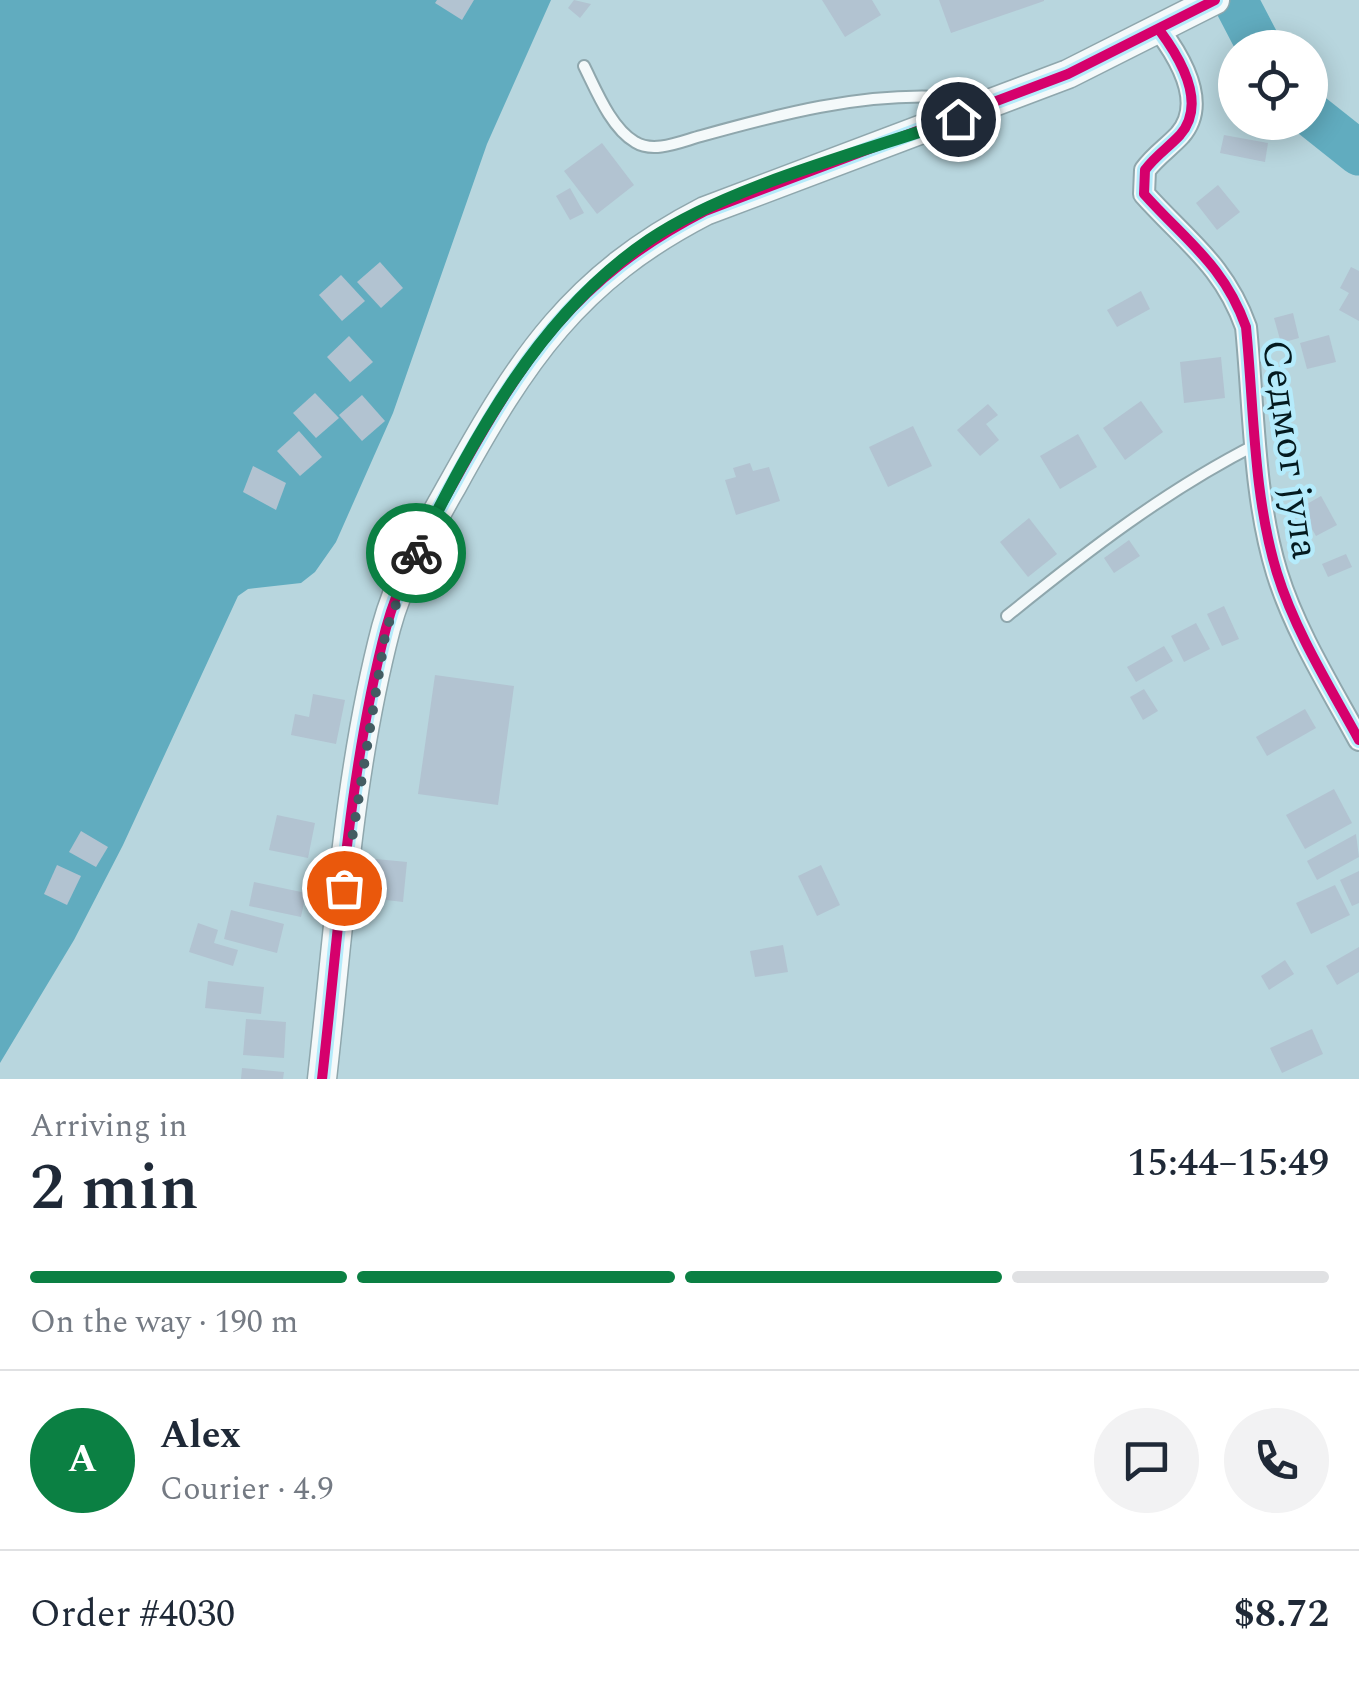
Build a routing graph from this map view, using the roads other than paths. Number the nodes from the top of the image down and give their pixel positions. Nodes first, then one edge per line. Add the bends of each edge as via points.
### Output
1 (1215, 0) edge
2 (1160, 31) junction
3 (584, 66) dead end
4 (958, 119) junction
5 (1257, 444) junction
6 (1007, 616) dead end
7 (1359, 740) edge
8 (322, 1079) edge

1 - 2 street
2 - 4 street
2 - 5 street, Седмог јула via 1184,70 1192,112 1180,136 1145,170 1144,194 1196,244 1236,300 1246,327
3 - 4 lane via 603,104 635,142 661,147 772,116 903,95 942,97
4 - 8 street via 754,190 650,239 571,306 510,385 410,564 386,630 360,771
5 - 6 lane, Седмог јула via 1116,530
5 - 7 street, Седмог јула via 1276,570

